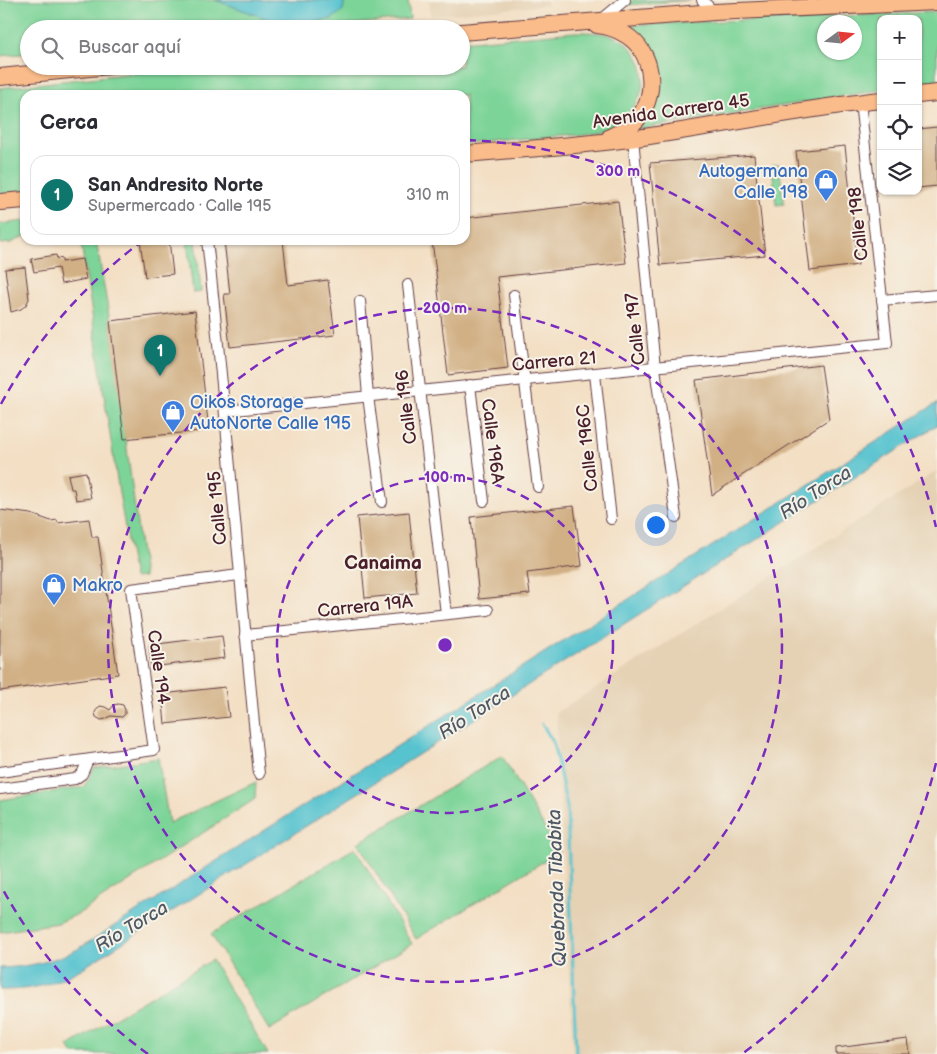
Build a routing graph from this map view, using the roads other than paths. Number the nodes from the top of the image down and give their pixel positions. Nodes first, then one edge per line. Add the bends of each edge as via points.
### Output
1 (625, 0) edge
2 (702, 0) edge
3 (937, 2) edge
4 (714, 12) junction
5 (601, 20) junction
6 (576, 22) junction
7 (470, 31) edge
8 (20, 75) edge
9 (0, 77) edge
10 (937, 93) edge
11 (922, 95) edge
12 (877, 100) edge
13 (860, 102) junction
14 (633, 138) junction
15 (591, 143) junction
16 (470, 154) edge
17 (20, 200) edge
18 (0, 202) edge
19 (208, 245) edge
20 (408, 284) dead end
21 (514, 295) dead end
22 (937, 295) edge
23 (882, 300) junction
24 (360, 301) dead end
25 (887, 343) joint
26 (655, 368) junction
27 (595, 374) junction
28 (524, 381) junction
29 (470, 385) junction
30 (421, 391) junction
31 (368, 396) junction
32 (225, 411) junction
33 (538, 487) dead end
34 (484, 501) dead end
35 (382, 502) dead end
36 (676, 517) dead end
37 (611, 518) dead end
38 (239, 575) junction
39 (488, 610) dead end
40 (446, 614) junction
41 (245, 635) junction
42 (88, 760) junction
43 (0, 772) edge
44 (259, 774) dead end
45 (0, 789) edge

1 - 5 street
2 - 4 street
3 - 4 highway
4 - 5 highway
5 - 6 highway
6 - 7 highway
6 - 15 highway via 611,27 627,35 641,48 649,65 651,84 648,102 639,118 625,130
8 - 9 highway
10 - 11 highway
12 - 13 highway, Avenida Carrera 45
13 - 14 highway, Avenida Carrera 45
13 - 23 street, Calle 198
14 - 15 highway, Avenida Carrera 45
14 - 26 street, Calle 197
15 - 16 highway, Avenida Carrera 45
17 - 18 highway
19 - 32 street, Calle 195
20 - 30 street, Calle 196
21 - 28 street
22 - 23 street
23 - 25 street, Calle 198
24 - 31 street
25 - 26 street, Carrera 21
26 - 27 street, Carrera 21
26 - 36 street, Calle 197
27 - 28 street, Carrera 21
27 - 37 street, Calle 196C
28 - 29 street, Carrera 21
28 - 33 street
29 - 30 street, Carrera 21
29 - 34 street, Calle 196A
30 - 31 street, Carrera 21
30 - 40 street, Calle 196
31 - 32 street, Carrera 21
31 - 35 street
32 - 38 street, Calle 195
38 - 41 street, Calle 195
38 - 42 street, Calle 194 via 131,589 154,750
39 - 40 street, Carrera 19A
40 - 41 street, Carrera 19A
41 - 44 street, Calle 195
42 - 43 street
42 - 45 street via 82,774 75,779

